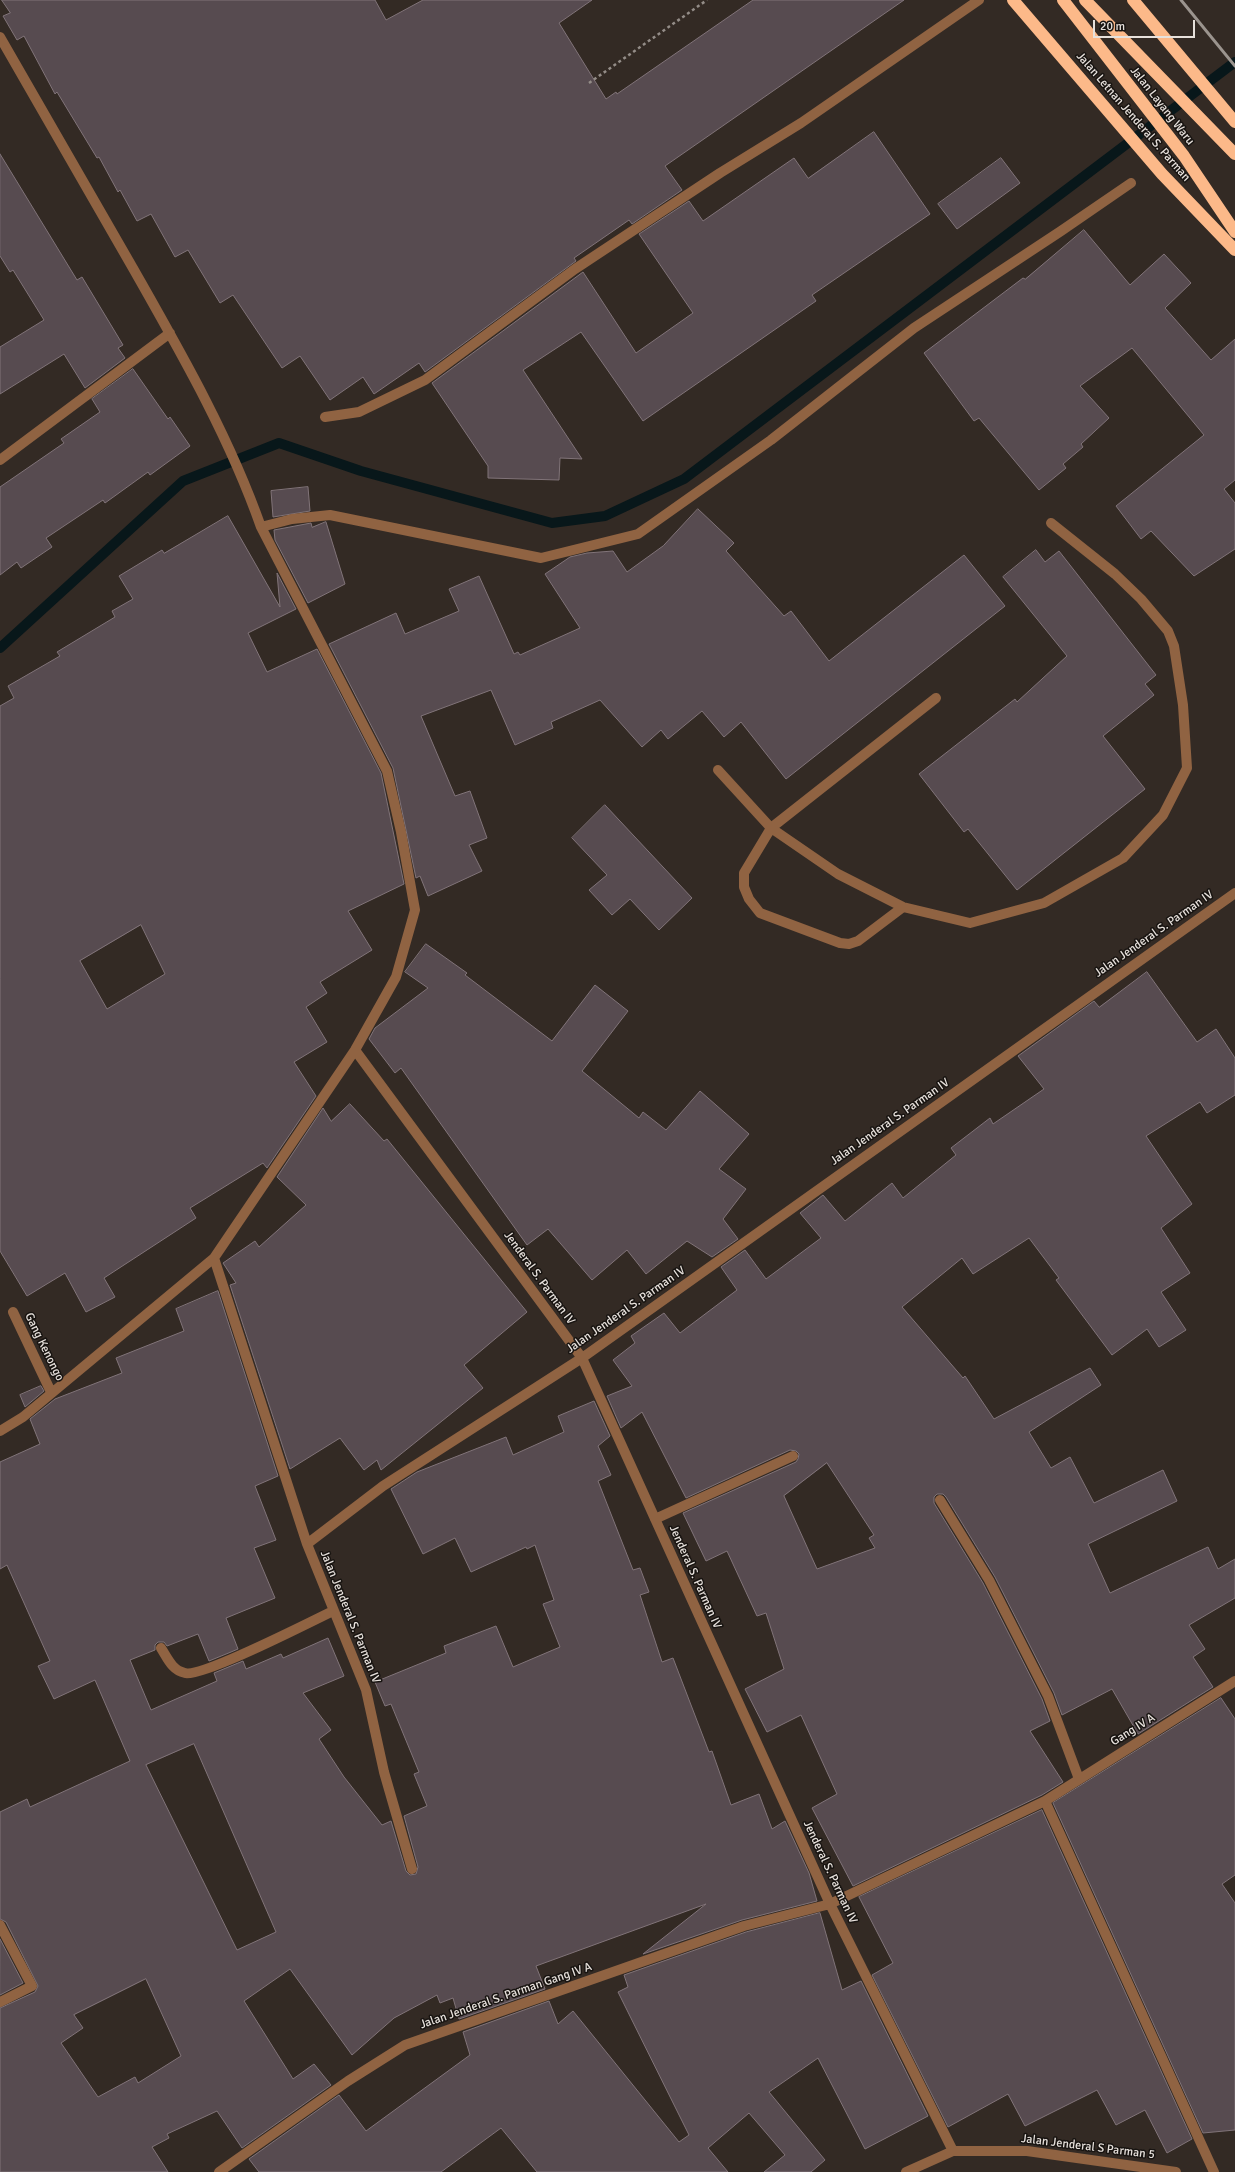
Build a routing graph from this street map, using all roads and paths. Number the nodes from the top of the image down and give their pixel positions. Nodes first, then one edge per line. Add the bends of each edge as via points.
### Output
1 (707, 0) edge
2 (979, 0) edge
3 (1013, 0) edge
4 (1063, 0) edge
5 (1085, 0) edge
6 (1133, 0) edge
7 (0, 37) edge
8 (589, 83) dead end
9 (1232, 118) edge
10 (1235, 154) edge
11 (1131, 183) dead end
12 (1235, 232) edge
13 (1235, 250) edge
14 (170, 333) junction
15 (324, 417) dead end
16 (0, 460) edge
17 (1051, 523) dead end
18 (262, 526) junction
19 (936, 698) dead end
20 (718, 770) dead end
21 (771, 828) junction
22 (1235, 893) edge
23 (903, 907) junction
24 (355, 1050) junction
25 (214, 1258) junction
26 (12, 1312) dead end
27 (582, 1358) junction
28 (51, 1392) junction
29 (0, 1431) edge
30 (793, 1456) dead end
31 (940, 1500) dead end
32 (655, 1519) junction
33 (307, 1544) junction
34 (333, 1611) junction
35 (161, 1648) dead end
36 (1235, 1681) edge
37 (1079, 1779) junction
38 (1045, 1801) junction
39 (412, 1869) dead end
40 (830, 1904) junction
41 (0, 1925) edge
42 (0, 2002) edge
43 (953, 2151) junction
44 (219, 2172) edge
45 (906, 2172) edge
46 (1176, 2172) edge
47 (1214, 2172) edge

1 - 8 path
2 - 15 street via 801,123 575,269 425,380 359,412
3 - 13 highway, Jalan Letnan Jenderal S. Parman via 1162,174
4 - 12 highway, Jalan Layang Waru via 1184,156
5 - 10 highway, Jalan Layang Waru
6 - 9 highway
7 - 14 street
11 - 18 street via 914,328 771,440 638,534 541,558 330,515 292,519
14 - 16 street
14 - 18 street via 218,424
17 - 23 street via 1115,574 1141,599 1168,631 1174,646 1183,705 1187,768 1163,815 1123,858 1044,903 970,923
18 - 24 street via 387,771 415,910 396,977
19 - 21 street
20 - 21 street
21 - 23 street via 838,874
21 - 23 street via 744,872 744,887 749,899 760,913 840,943 849,944 858,941
22 - 27 street, Jalan Jenderal S. Parman IV
24 - 25 street
24 - 27 street, Jenderal S. Parman IV
25 - 28 street
25 - 33 street
26 - 28 street, Gang Kenongo
27 - 32 street, Jenderal S. Parman IV
27 - 33 street, Jalan Jenderal S. Parman IV via 383,1486
28 - 29 street via 23,1417
30 - 32 street
31 - 37 street via 989,1580 1048,1696
32 - 40 street, Jenderal S. Parman IV
33 - 34 street, Jalan Jenderal S. Parman IV
34 - 35 street via 259,1647 205,1670 187,1674 174,1669
34 - 39 street, Jalan Jenderal S. Parman IV via 366,1690 384,1772
36 - 37 street, Gang IV A
37 - 38 street, Gang IV A
38 - 40 street, Jalan Jenderal S. Parman Gang IV A
38 - 47 street
40 - 43 street, Jenderal S. Parman IV
40 - 44 street, Jalan Jenderal S. Parman Gang IV A via 744,1926 405,2045 348,2081
41 - 42 street via 32,1986
43 - 45 street, Jalan Jenderal S Parman 5
43 - 46 street, Jalan Jenderal S Parman 5 via 1027,2151

